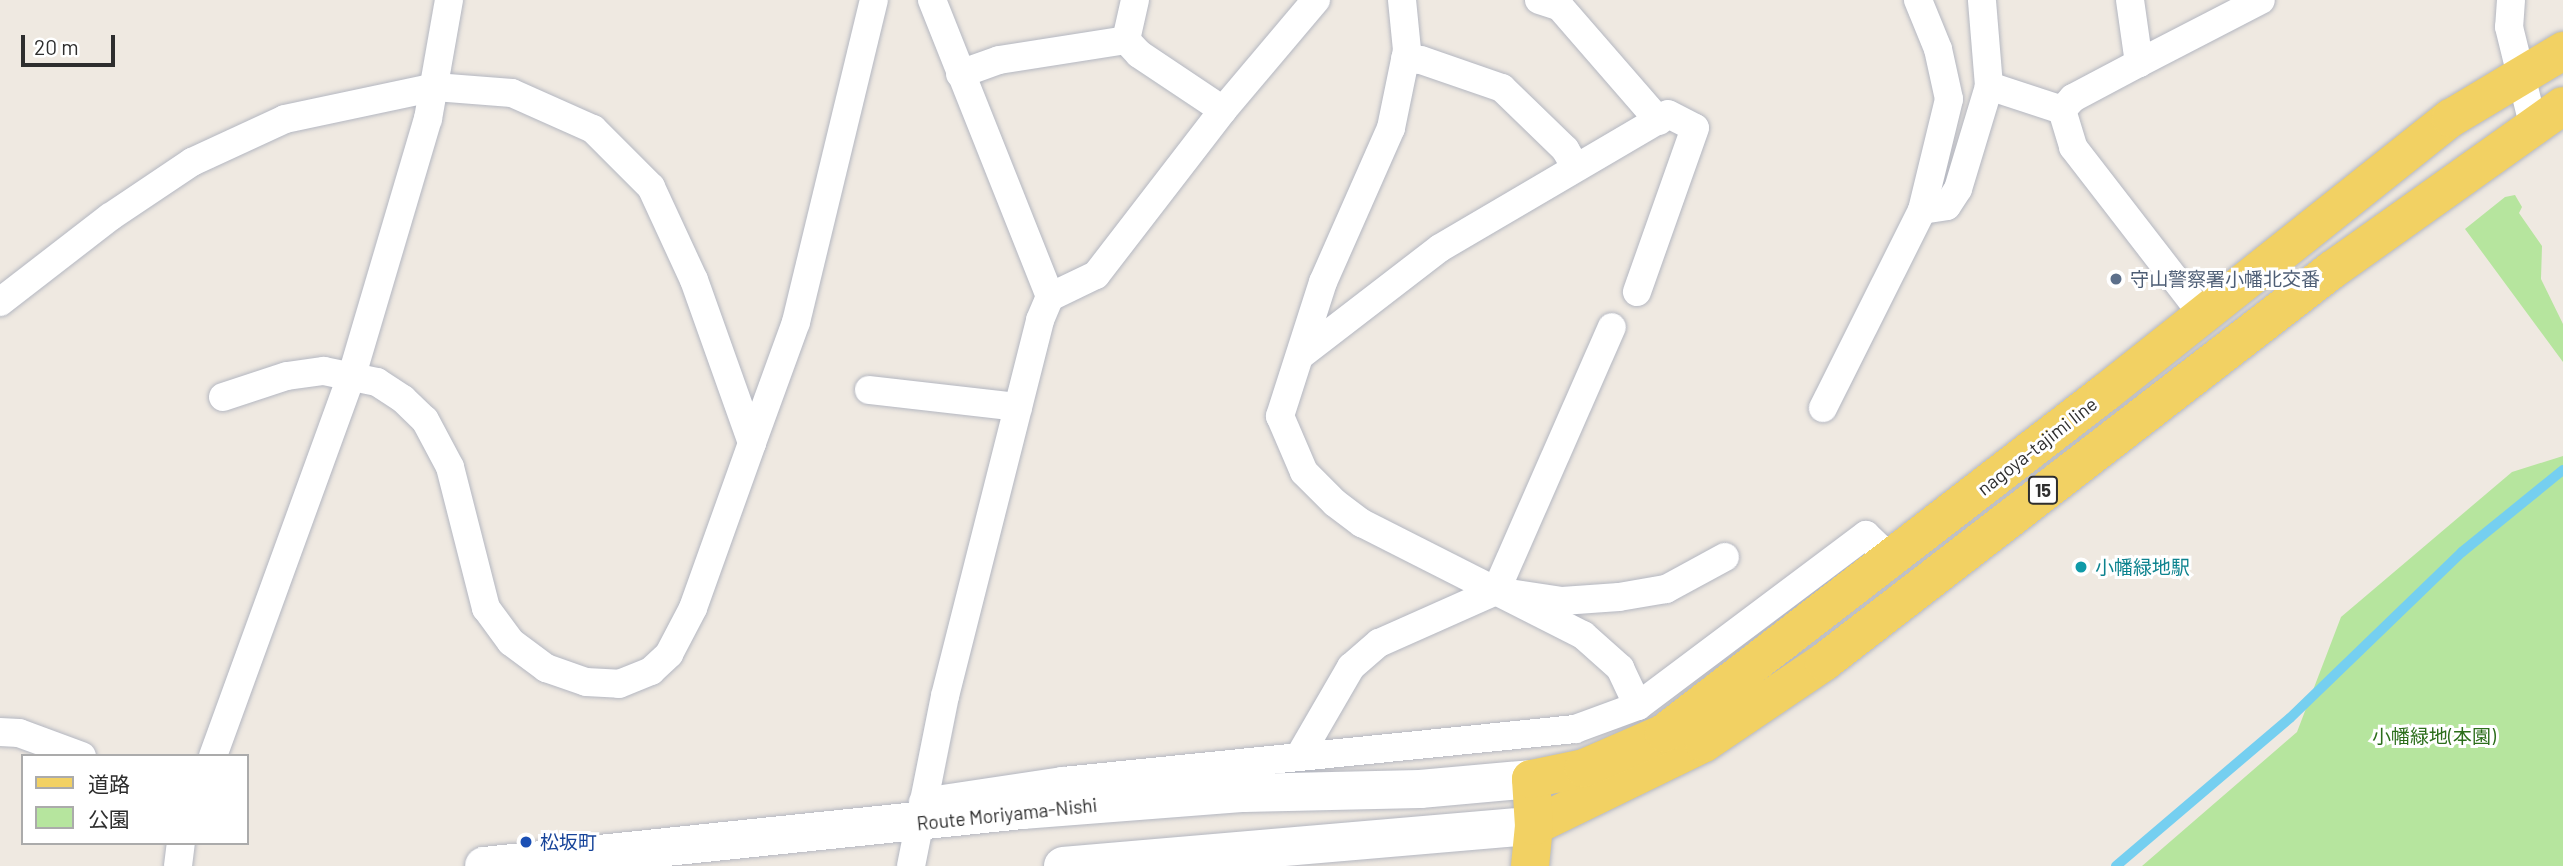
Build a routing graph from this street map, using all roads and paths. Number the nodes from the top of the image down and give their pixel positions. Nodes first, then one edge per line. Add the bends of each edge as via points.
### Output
1 (449, 0) edge
2 (874, 0) edge
3 (932, 0) edge
4 (1136, 0) edge
5 (1317, 0) edge
6 (1402, 0) edge
7 (1539, 0) edge
8 (1918, 0) edge
9 (1982, 0) edge
10 (2130, 0) edge
11 (2261, 0) edge
12 (2510, 13) edge
13 (1126, 40) junction
14 (1405, 59) junction
15 (2138, 63) junction
16 (2539, 64) edge
17 (960, 74) junction
18 (435, 86) junction
19 (1989, 86) junction
20 (1223, 110) junction
21 (2062, 110) junction
22 (2553, 112) edge
23 (1658, 121) junction
24 (1575, 166) junction
25 (1922, 211) junction
26 (1637, 292) dead end
27 (1051, 297) junction
28 (0, 302) edge
29 (2203, 315) junction
30 (1612, 327) dead end
31 (1301, 355) junction
32 (352, 375) junction
33 (869, 390) dead end
34 (223, 397) dead end
35 (1018, 407) junction
36 (1824, 408) dead end
37 (752, 443) junction
38 (1725, 557) dead end
39 (1890, 558) junction
40 (1496, 591) junction
41 (1638, 706) junction
42 (0, 732) edge
43 (77, 754) edge
44 (213, 754) edge
45 (1300, 755) junction
46 (1531, 779) junction
47 (921, 812) junction
48 (1534, 826) junction
49 (181, 845) edge
50 (177, 866) edge
51 (484, 866) edge
52 (911, 866) edge
53 (1063, 866) edge
54 (1530, 866) edge

1 - 18 street
2 - 37 street via 796,322
3 - 17 street
4 - 13 street
5 - 20 street
6 - 14 street
7 - 23 street via 1560,7
8 - 25 street via 1938,50 1949,99
9 - 19 street
10 - 15 street
11 - 15 street
12 - 16 street
13 - 17 street via 999,60
13 - 20 street via 1139,54
14 - 24 street via 1421,60 1502,88 1564,149
14 - 31 street via 1391,128 1324,282
15 - 21 street via 2073,98
16 - 22 street
16 - 29 main road, nagoya-tajimi line / 15 via 2440,126
17 - 27 street
18 - 28 street via 285,119 192,162 110,217
18 - 32 street
18 - 37 street via 512,93 541,103 593,129 624,156 651,187 678,241
19 - 21 street
19 - 25 street via 1958,189 1947,206
20 - 27 street via 1096,275
21 - 29 street via 2073,147
22 - 48 main road, nagoya-tajimi line / 15 via 2286,304 1824,662 1704,743
23 - 24 street
23 - 26 street via 1668,114 1695,128
24 - 31 street via 1440,248
25 - 36 street
27 - 35 street via 1040,320
29 - 39 main road, nagoya-tajimi line / 15
30 - 40 street
31 - 40 street via 1280,415 1304,472 1362,523
32 - 34 street via 324,371 287,376
32 - 37 street via 377,382 425,420 450,467 486,608 511,642 546,668 586,682 619,684 650,671 669,654 693,608
32 - 44 street
33 - 35 street
35 - 47 street
38 - 40 street via 1665,589 1619,597 1562,601
39 - 41 street via 1866,535
39 - 46 main road, nagoya-tajimi line / 15 via 1664,733 1584,768
40 - 41 street via 1583,635 1605,652 1620,668
40 - 45 street via 1378,643 1351,667
41 - 45 street via 1575,729 1524,737
42 - 43 street via 19,733
45 - 47 street
46 - 47 main road, Route Moriyama-Nishi via 1420,789 1244,793
46 - 48 main road
47 - 51 main road, Route Moriyama-Nishi
47 - 52 street
48 - 53 main road
48 - 54 main road
49 - 50 street

